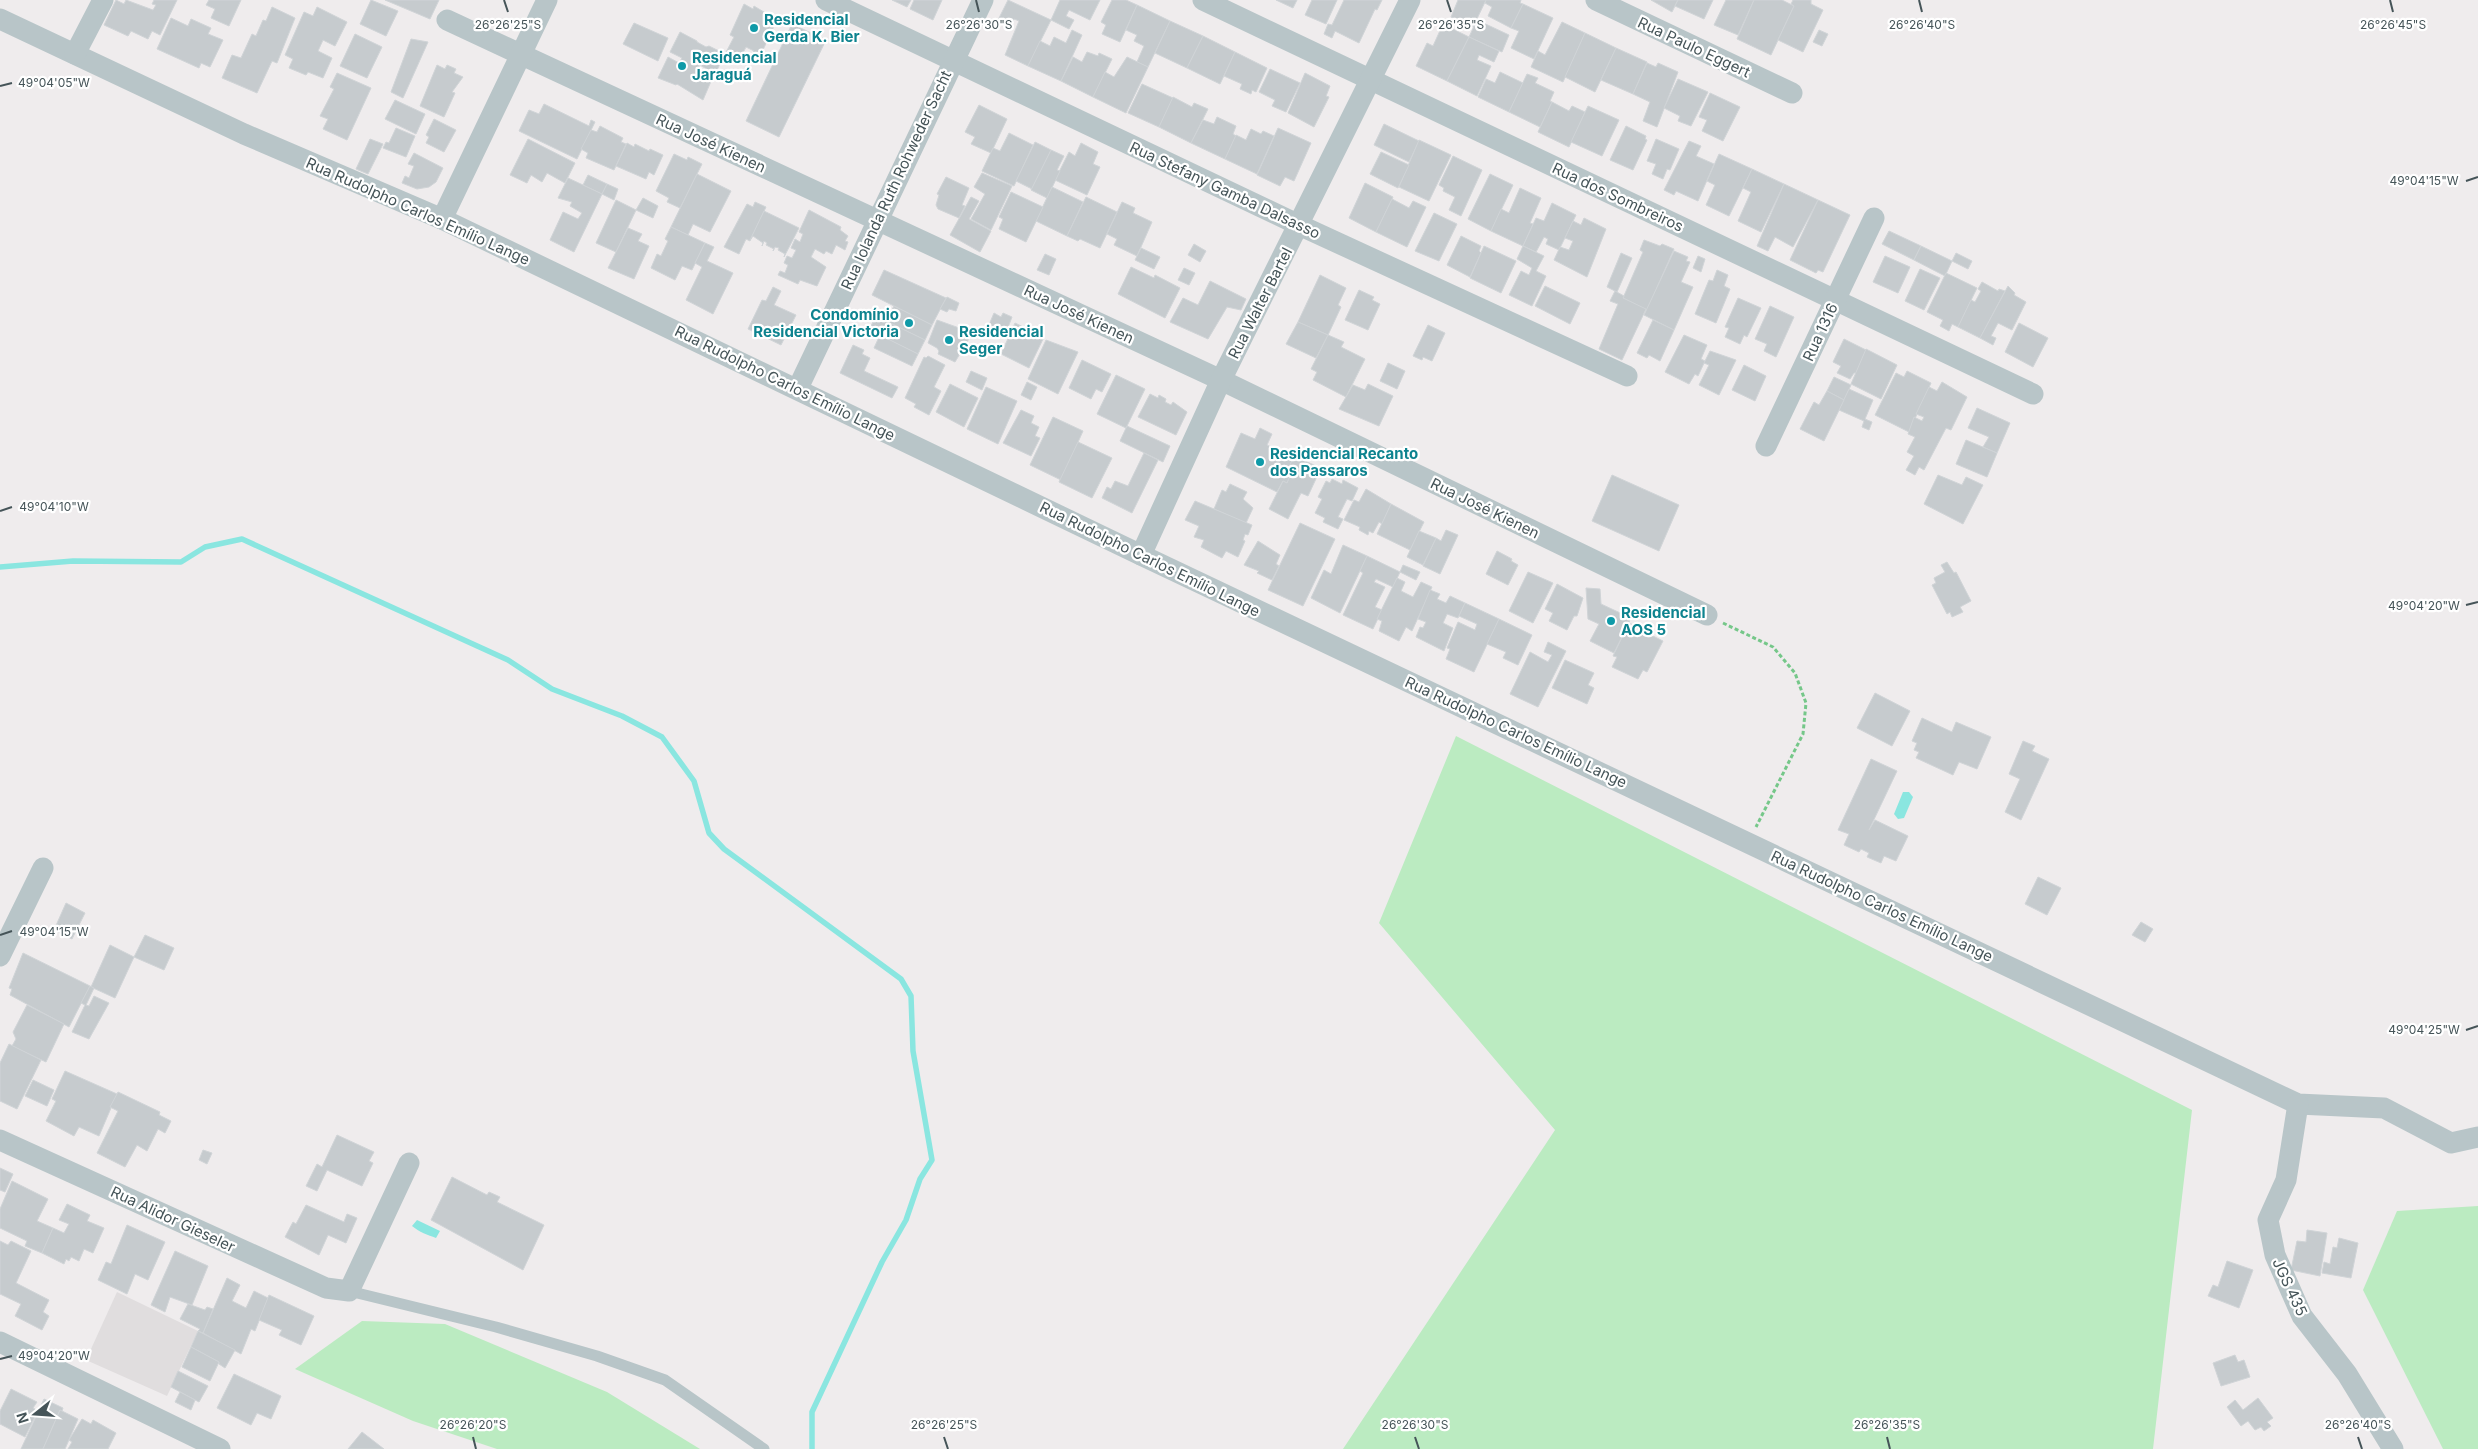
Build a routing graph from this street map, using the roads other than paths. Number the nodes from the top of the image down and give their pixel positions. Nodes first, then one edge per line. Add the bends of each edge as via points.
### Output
1 (103, 0) edge
2 (548, 0) edge
3 (826, 0) edge
4 (983, 0) edge
5 (1203, 0) edge
6 (1410, 0) edge
7 (1596, 0) edge
8 (0, 19) edge
9 (447, 20) dead end
10 (75, 54) junction
11 (519, 55) junction
12 (953, 61) junction
13 (1372, 80) junction
14 (1792, 93) dead end
15 (1874, 218) dead end
16 (442, 219) junction
17 (878, 220) junction
18 (1299, 225) junction
19 (1835, 301) junction
20 (1627, 376) dead end
21 (1221, 380) junction
22 (798, 388) junction
23 (2033, 394) dead end
24 (1766, 446) dead end
25 (1141, 555) junction
26 (1707, 615) road end
27 (43, 868) dead end
28 (0, 956) edge
29 (2298, 1104) junction
30 (2478, 1137) edge
31 (0, 1140) edge
32 (410, 1163) dead end
33 (349, 1291) junction
34 (0, 1342) edge
35 (220, 1449) edge
36 (764, 1449) edge
37 (2393, 1449) edge

1 - 10 street
2 - 11 street
3 - 12 street, Rua Stefany Gamba Dalsasso
4 - 12 street, Rua Iolanda Ruth Rohweder Sacht
5 - 13 street, Rua dos Sombreiros
6 - 13 street, Rua Walter Bartel
7 - 14 street, Rua Paulo Eggert
8 - 10 street, Rua Rudolpho Carlos Emílio Lange
9 - 11 street, Rua José Kienen
10 - 16 street, Rua Rudolpho Carlos Emílio Lange via 244,134
11 - 16 street
11 - 17 street, Rua José Kienen
12 - 17 street, Rua Iolanda Ruth Rohweder Sacht
12 - 18 street, Rua Stefany Gamba Dalsasso
13 - 18 street, Rua Walter Bartel
13 - 19 street, Rua dos Sombreiros
15 - 19 street, Rua 1316
16 - 22 street, Rua Rudolpho Carlos Emílio Lange
17 - 21 street, Rua José Kienen
17 - 22 street, Rua Iolanda Ruth Rohweder Sacht
18 - 20 street, Rua Stefany Gamba Dalsasso
18 - 21 street, Rua Walter Bartel
19 - 23 street, Rua dos Sombreiros
19 - 24 street, Rua 1316
21 - 25 street, Rua Walter Bartel
21 - 26 street, Rua José Kienen
22 - 25 street, Rua Rudolpho Carlos Emílio Lange
25 - 29 street, Rua Rudolpho Carlos Emílio Lange
27 - 28 street
29 - 30 street via 2384,1108 2451,1143
29 - 37 street, JGS 435 via 2286,1180 2268,1220 2275,1255 2302,1316 2347,1374
31 - 33 street, Rua Alidor Gieseler via 326,1288
32 - 33 street
33 - 36 lane via 496,1327 597,1356 665,1380
34 - 35 street

